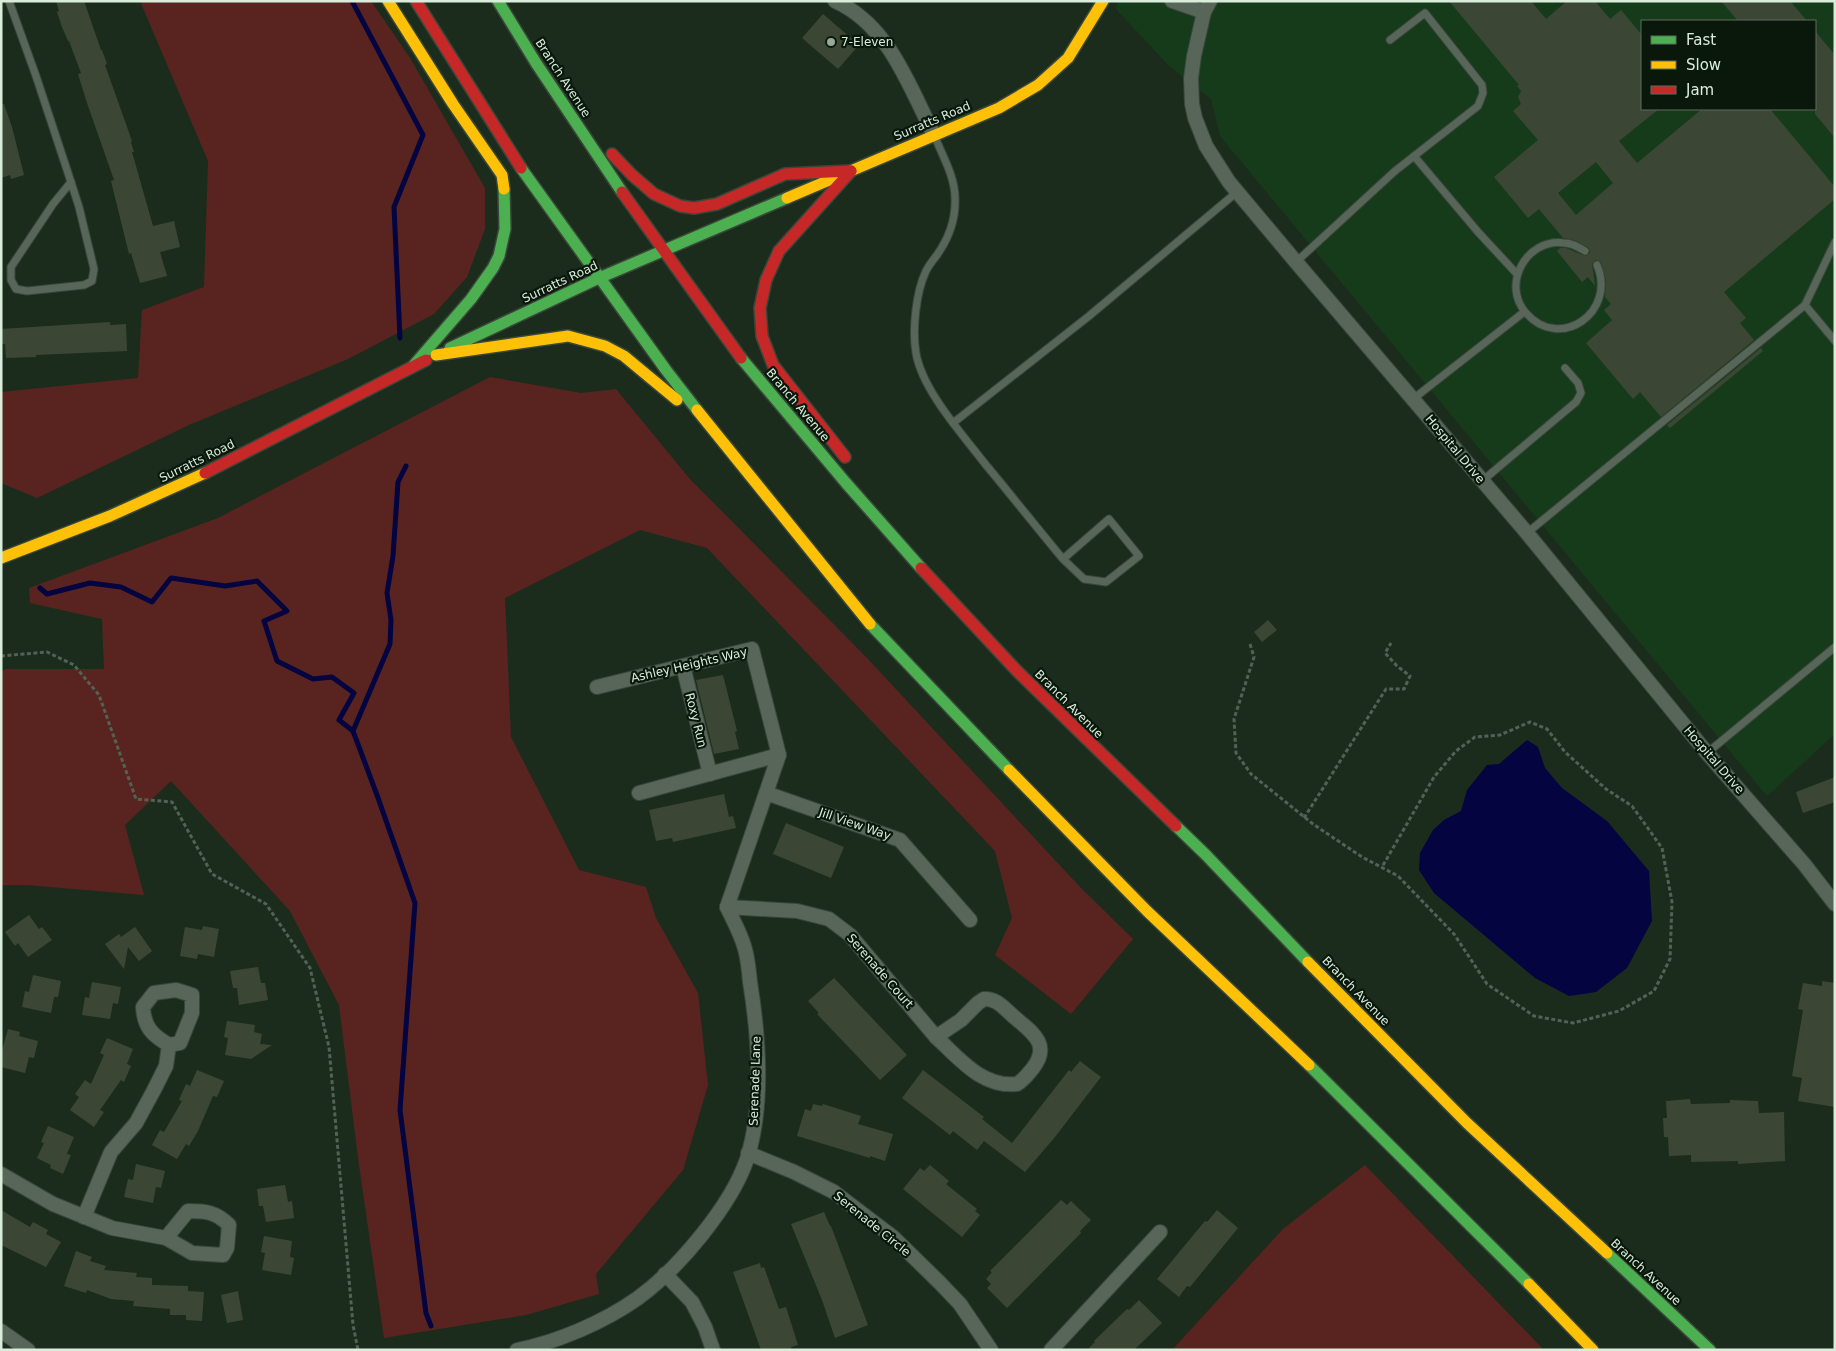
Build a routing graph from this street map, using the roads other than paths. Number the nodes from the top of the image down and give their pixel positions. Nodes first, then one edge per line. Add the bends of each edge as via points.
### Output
1 (9, 1) edge
2 (388, 1) edge
3 (416, 1) edge
4 (498, 1) edge
5 (835, 1) edge
6 (1103, 1) edge
7 (1172, 1) edge
8 (1207, 7) edge
9 (1390, 40) dead end
10 (552, 88) junction
11 (934, 135) junction
12 (1414, 156) junction
13 (851, 171) junction
14 (70, 182) junction
15 (1237, 192) junction
16 (1835, 242) edge
17 (664, 251) junction
18 (1585, 251) dead end
19 (1296, 262) junction
20 (1597, 265) dead end
21 (1517, 274) junction
22 (599, 278) junction
23 (1805, 305) junction
24 (1524, 312) junction
25 (1835, 341) edge
26 (436, 355) junction
27 (413, 366) junction
28 (1565, 368) dead end
29 (1413, 399) junction
30 (953, 423) junction
31 (714, 431) junction
32 (1482, 481) junction
33 (846, 483) junction
34 (1527, 533) junction
35 (1, 558) edge
36 (1063, 559) junction
37 (1835, 647) edge
38 (683, 666) junction
39 (597, 687) dead end
40 (1707, 753) junction
41 (779, 755) junction
42 (710, 774) junction
43 (639, 793) dead end
44 (766, 793) junction
45 (1835, 904) edge
46 (727, 907) junction
47 (970, 920) dead end
48 (936, 1037) junction
49 (170, 1045) dead end
50 (748, 1153) junction
51 (1, 1174) edge
52 (84, 1217) junction
53 (1160, 1232) dead end
54 (166, 1238) dead end
55 (665, 1274) junction
56 (1, 1331) edge
57 (28, 1350) edge
58 (517, 1350) edge
59 (713, 1350) edge
60 (991, 1350) edge
61 (1051, 1350) edge
62 (1593, 1350) edge
63 (1710, 1350) edge

1 - 14 lane
2 - 27 main road via 502,175 505,196 505,229 493,268 471,300
3 - 22 main road via 527,178
4 - 10 main road, Branch Avenue
5 - 11 street via 881,36 892,51
6 - 11 main road, Surratts Road via 1068,58 1038,86 999,108
7 - 8 street
8 - 15 street, Hospital Drive via 1194,56 1192,104 1206,146
9 - 12 lane via 1425,13 1482,85 1478,106
10 - 13 main road via 633,178 648,190 680,206 709,206 784,174
10 - 17 main road, Branch Avenue
11 - 13 main road, Surratts Road
11 - 30 lane via 953,182 954,215 953,225 922,281 915,343 921,369
12 - 19 lane
12 - 21 lane
13 - 17 main road, Surratts Road
13 - 33 main road via 779,250 765,282 759,321 765,349 773,365 845,456
14 - 14 lane via 94,269 92,281 84,285 27,291 16,289 11,280 11,267
15 - 19 street, Hospital Drive
15 - 30 lane via 1089,316
16 - 23 lane
17 - 22 main road, Surratts Road
17 - 33 main road, Branch Avenue via 735,351
18 - 21 lane via 1564,242 1540,246 1530,253
19 - 29 street, Hospital Drive
20 - 24 lane via 1602,283 1601,295 1596,307 1579,324 1550,328
21 - 24 lane via 1515,287
22 - 26 main road, Surratts Road
22 - 31 main road
23 - 25 lane
23 - 34 lane
24 - 29 lane
26 - 27 main road, Surratts Road
26 - 31 main road via 554,337 585,340 624,356
27 - 35 main road, Surratts Road via 199,476 121,512
28 - 32 lane via 1578,383 1581,393 1576,402
29 - 32 street, Hospital Drive
30 - 36 lane
31 - 62 main road via 871,625 959,719 1147,911 1463,1217
32 - 34 street, Hospital Drive
33 - 63 main road, Branch Avenue via 1017,671 1206,855 1460,1116
34 - 40 street, Hospital Drive
36 - 36 lane via 1084,579 1106,582 1139,556 1109,520
37 - 40 lane
38 - 39 street, Ashley Heights Way
38 - 41 street, Ashley Heights Way via 752,649
38 - 42 street, Roxy Run
40 - 45 street, Hospital Drive
41 - 42 street
41 - 44 street
42 - 43 street
44 - 46 street
44 - 47 street, Jill View Way via 900,840
46 - 48 street, Serenade Court via 797,911 829,919 850,935
46 - 50 street, Serenade Lane via 745,948 758,1044 754,1126
48 - 48 street, Serenade Court via 974,1073 1002,1084 1022,1081 1040,1054 1039,1042 1029,1029 997,1002 988,999 978,1003 961,1020
49 - 52 street via 166,1066 154,1090 136,1122 112,1152
50 - 55 street, Serenade Lane via 735,1185 714,1218
50 - 60 street, Serenade Circle via 834,1192 893,1238 960,1304
51 - 52 street via 53,1204
52 - 54 street via 112,1228
53 - 61 street
55 - 58 street, Serenade Lane via 638,1297 604,1317 573,1332
55 - 59 street via 692,1302
56 - 57 street

